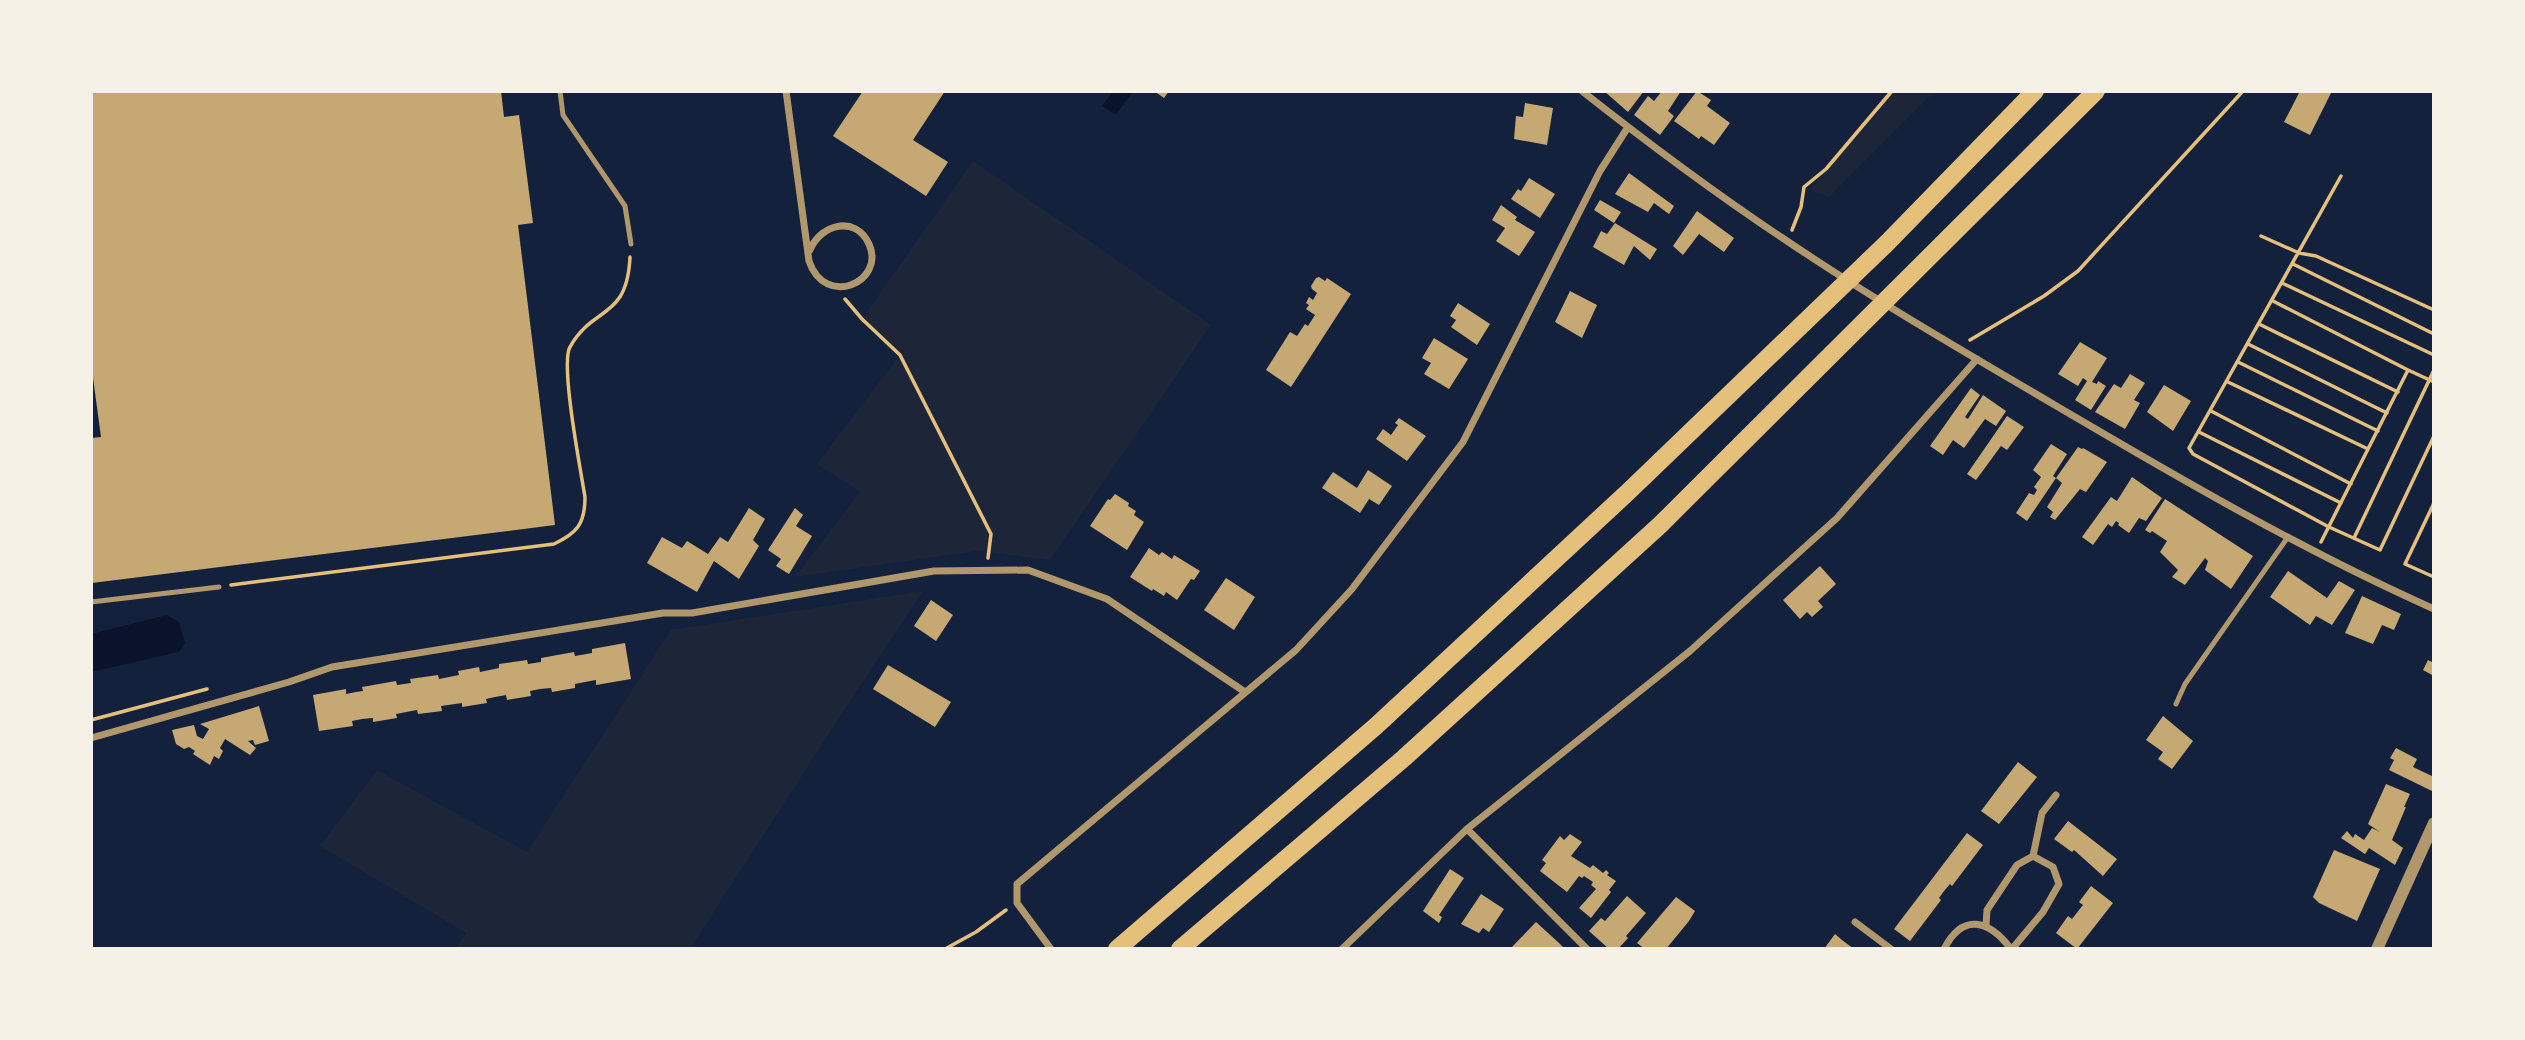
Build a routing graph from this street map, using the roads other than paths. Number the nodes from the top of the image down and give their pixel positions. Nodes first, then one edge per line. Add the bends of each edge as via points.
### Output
1 (560, 91) edge
2 (786, 91) edge
3 (1582, 91) edge
4 (2035, 91) edge
5 (2096, 91) edge
6 (1628, 127) junction
7 (631, 244) road end
8 (810, 250) junction
9 (1977, 359) junction
10 (2288, 537) junction
11 (219, 587) road end
12 (91, 602) edge
13 (2434, 609) edge
14 (1245, 692) junction
15 (2176, 704) dead end
16 (91, 738) edge
17 (2056, 795) dead end
18 (2434, 823) edge
19 (1467, 829) junction
20 (2033, 856) junction
21 (1855, 922) dead end
22 (1986, 925) junction
23 (1051, 949) edge
24 (1117, 949) edge
25 (1180, 949) edge
26 (1342, 949) edge
27 (1587, 949) edge
28 (1891, 949) edge
29 (1944, 949) edge
30 (2012, 949) edge
31 (2377, 949) edge

1 - 7 lane via 563,115 625,206
2 - 8 street
3 - 6 street
4 - 24 highway via 1887,243 1629,491 1376,726
5 - 25 highway via 1660,525 1404,758
6 - 9 street via 1786,241
6 - 14 street via 1600,171 1463,442 1352,589 1296,650
8 - 8 street via 816,276 835,287 858,282 870,265 869,244 854,229 841,225 821,232
9 - 10 street
9 - 19 street via 1837,518 1690,651
10 - 13 street via 2356,575
10 - 15 lane via 2185,684
11 - 12 lane
14 - 16 street via 1107,599 1028,570 934,571 332,667
14 - 23 street via 1017,884 1017,903
17 - 20 street via 2042,813
18 - 31 street
19 - 26 street
19 - 27 street
20 - 22 street via 2017,865 1987,910
20 - 30 street via 2053,867 2059,884
21 - 28 street
22 - 29 street via 1971,924 1951,936
22 - 30 street

